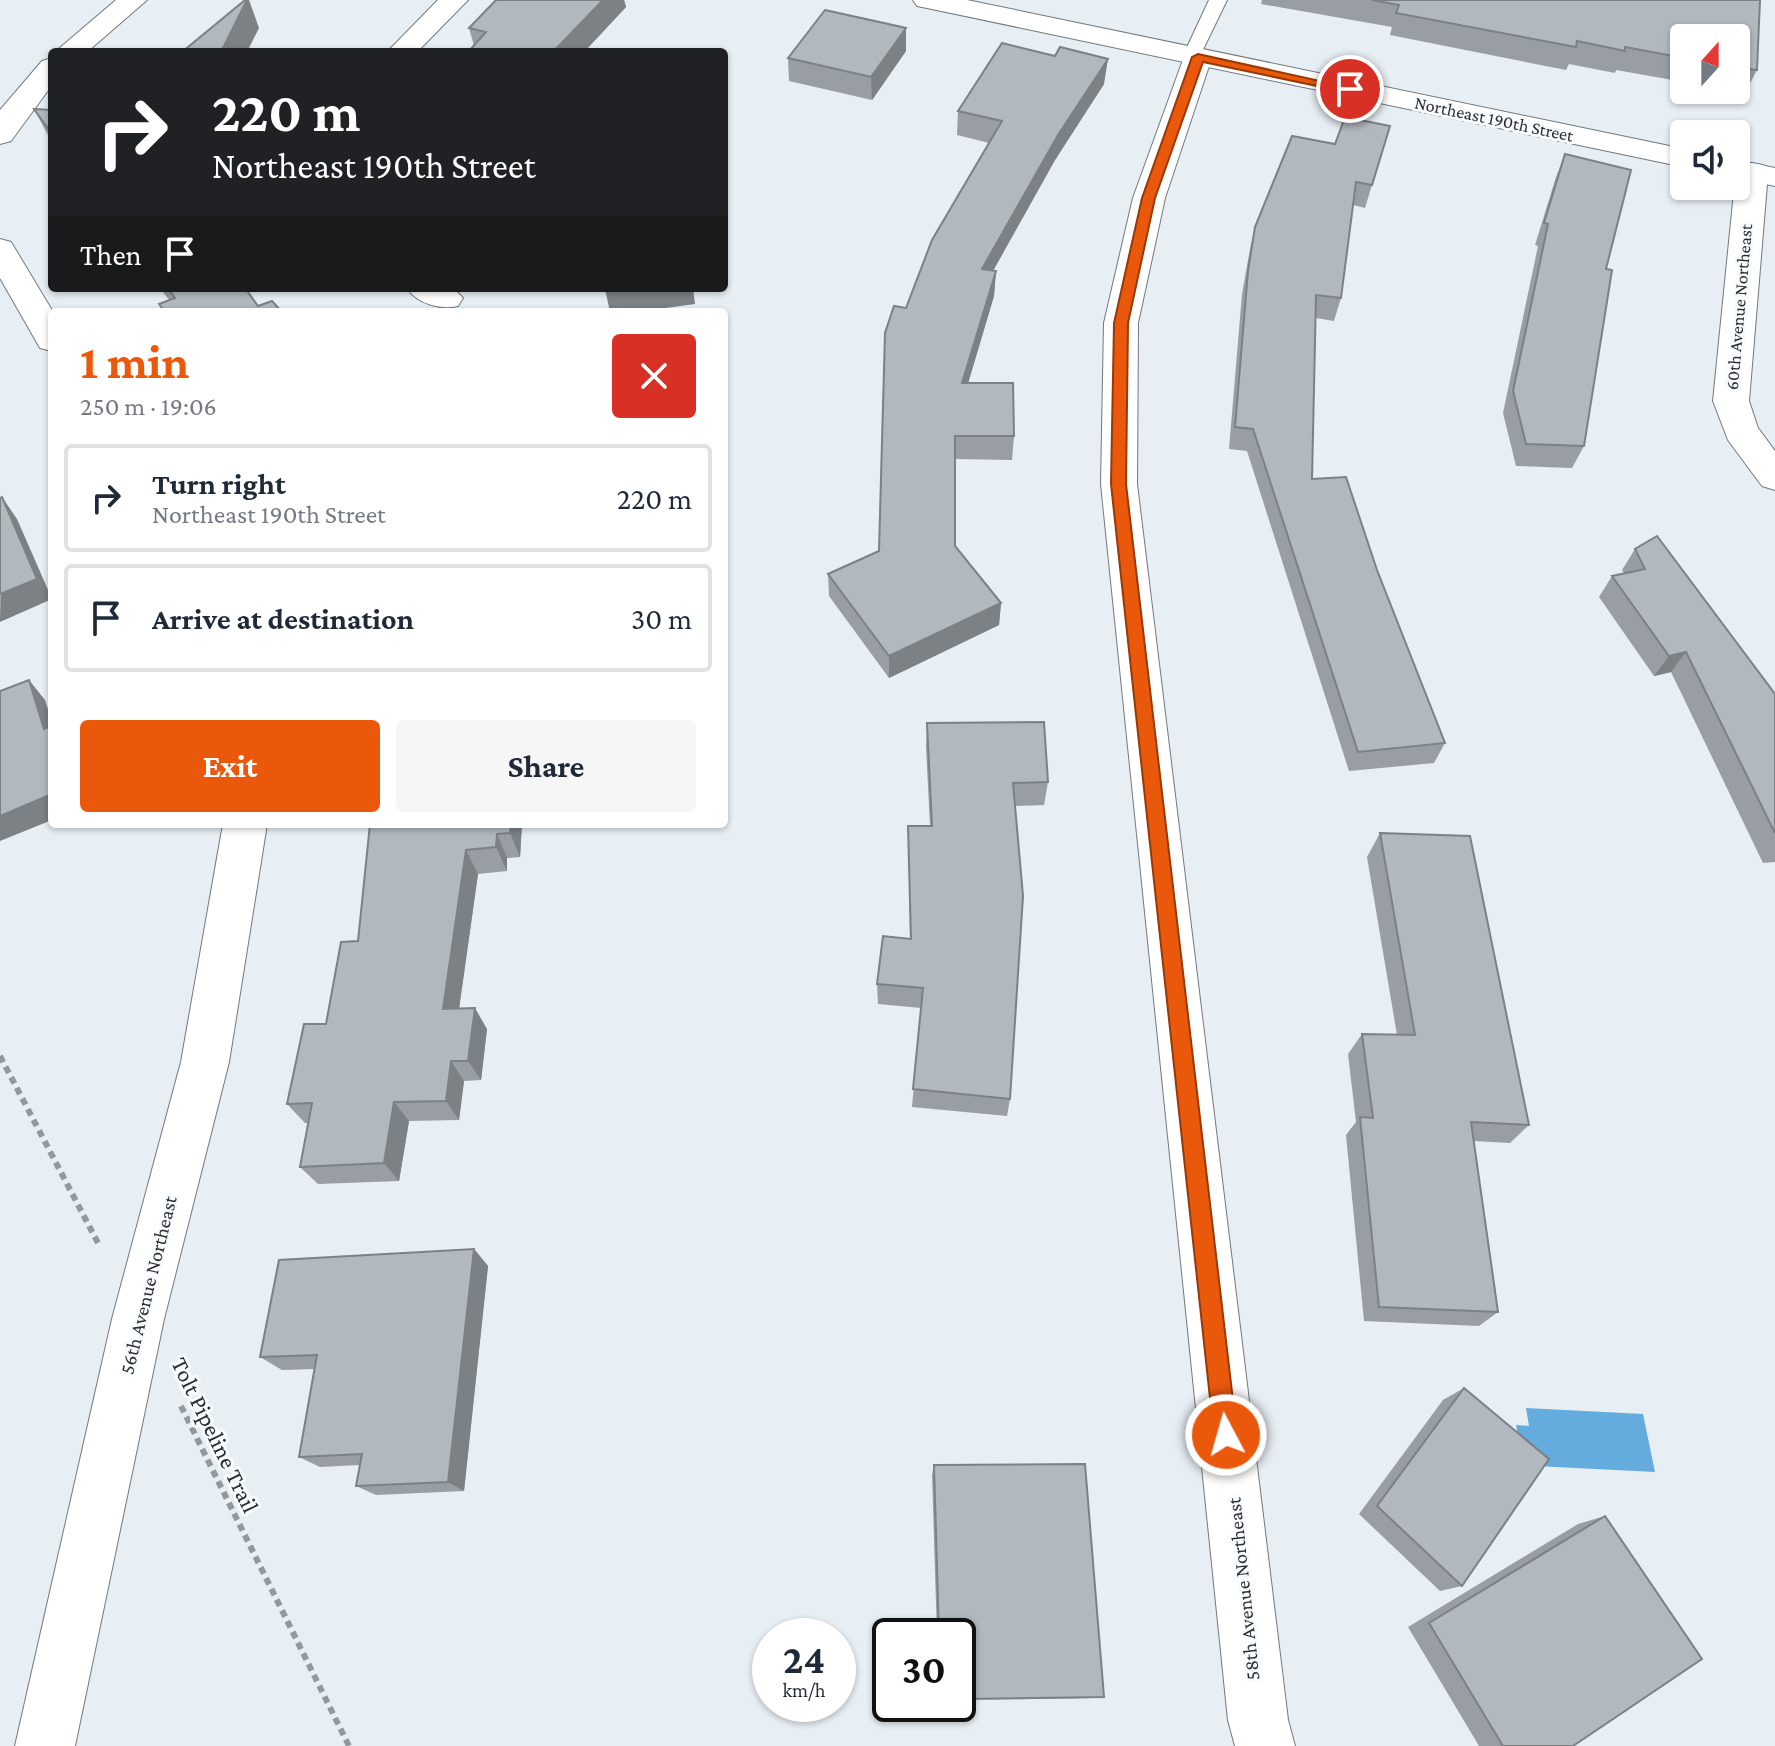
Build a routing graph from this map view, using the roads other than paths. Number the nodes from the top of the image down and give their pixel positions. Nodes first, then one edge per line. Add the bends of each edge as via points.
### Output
1 (133, 0) edge
2 (454, 0) edge
3 (927, 0) edge
4 (1218, 0) edge
5 (993, 6) edge
6 (74, 48) edge
7 (405, 48) edge
8 (1195, 57) junction
9 (48, 72) edge
10 (0, 135) edge
11 (1670, 155) edge
12 (1754, 173) edge
13 (0, 249) edge
14 (48, 333) edge
15 (1775, 477) edge
16 (244, 828) edge
17 (45, 1746) edge
18 (1265, 1746) edge

1 - 6 street
2 - 7 street
3 - 5 street, Northeast 190th Street
4 - 8 lane
5 - 8 street, Northeast 190th Street
8 - 11 street, Northeast 190th Street
8 - 18 street, 58th Avenue Northeast via 1149,198 1121,323 1119,484
9 - 10 street
12 - 15 street, 60th Avenue Northeast via 1731,401 1741,431
13 - 14 street
16 - 17 street, 56th Avenue Northeast via 205,1062 138,1319

